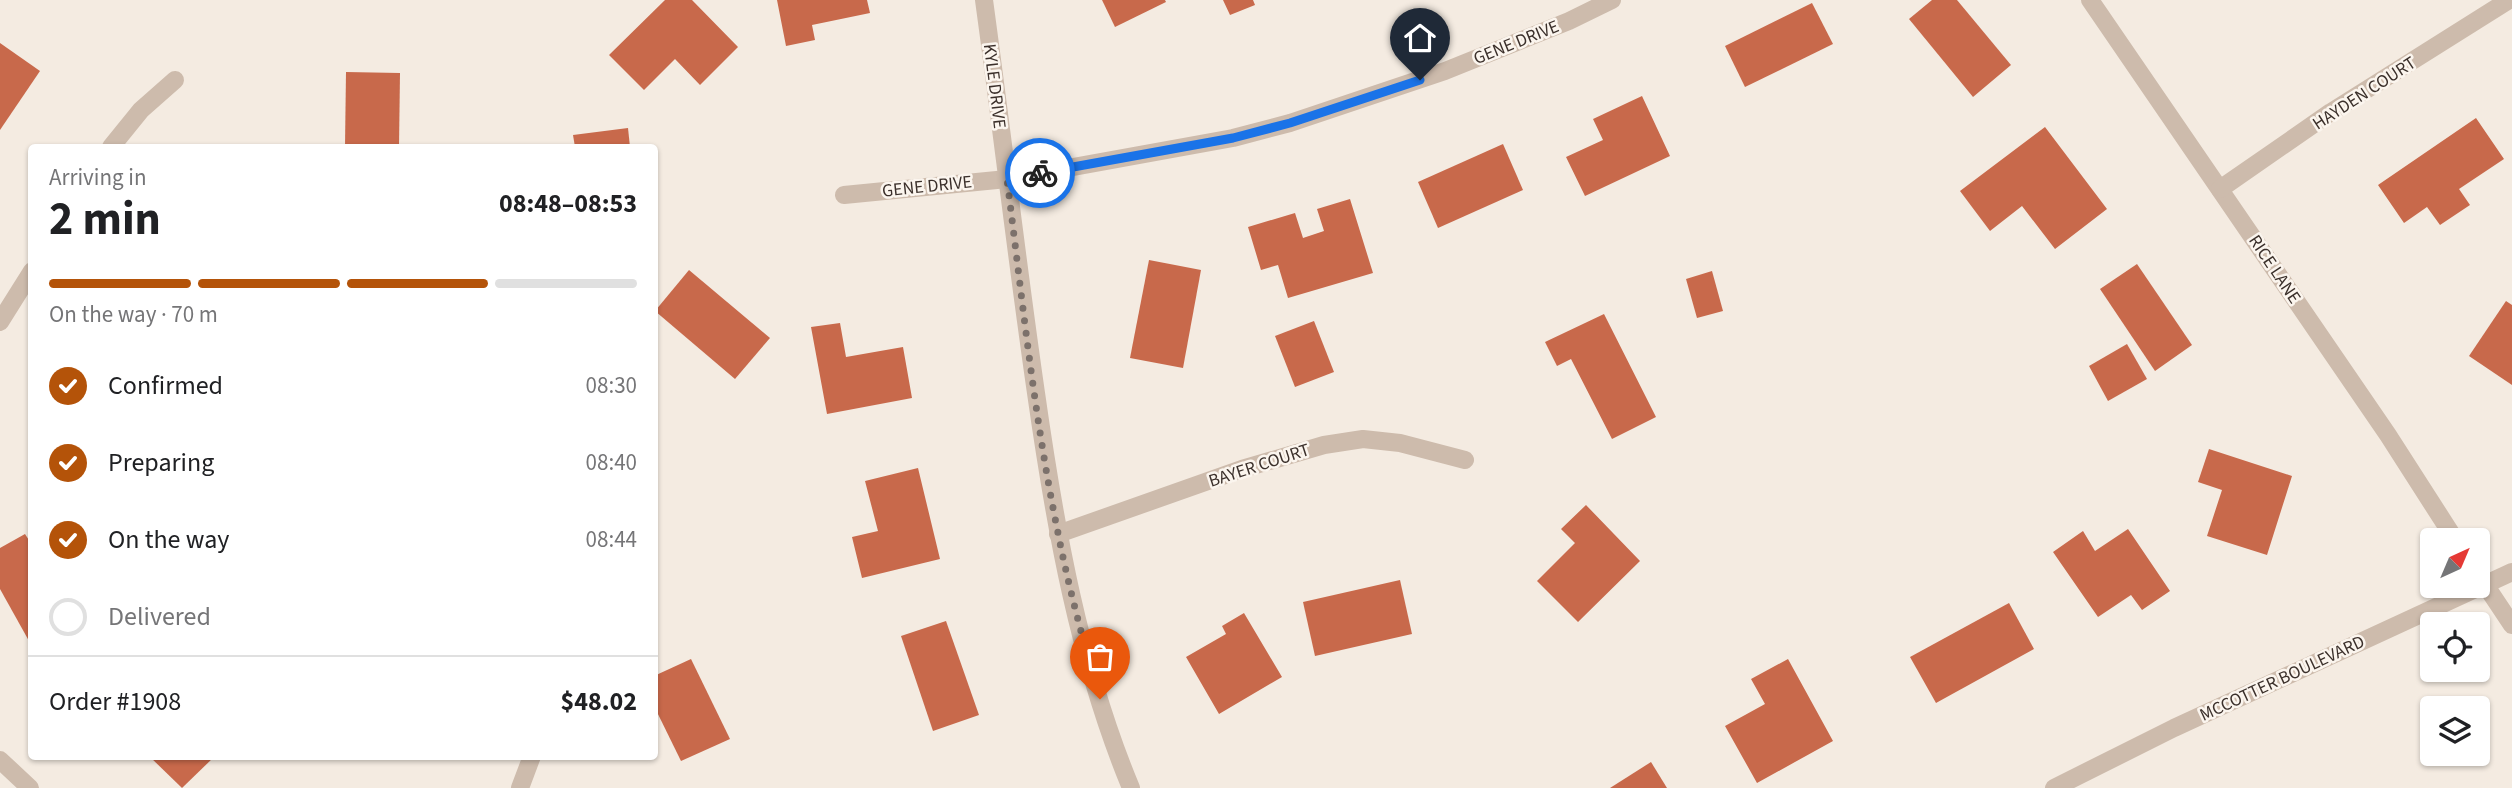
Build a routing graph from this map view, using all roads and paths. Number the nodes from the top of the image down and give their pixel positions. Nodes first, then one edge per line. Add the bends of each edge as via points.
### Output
1 (984, 0) edge
2 (1612, 0) edge
3 (2090, 0) edge
4 (2509, 0) edge
5 (175, 80) dead end
6 (113, 144) edge
7 (1007, 179) junction
8 (2220, 189) junction
9 (844, 195) dead end
10 (28, 277) edge
11 (0, 322) edge
12 (1465, 460) dead end
13 (2448, 528) edge
14 (1058, 534) junction
15 (2512, 572) edge
16 (2490, 577) edge
17 (2490, 592) edge
18 (2442, 598) edge
19 (2512, 625) edge
20 (0, 760) edge
21 (530, 760) edge
22 (30, 788) edge
23 (520, 788) edge
24 (1131, 788) edge
25 (2054, 788) edge

1 - 7 street, KYLE DRIVE
2 - 7 street, GENE DRIVE via 1445,71 1290,123 1233,138
3 - 8 street, RICE LANE
4 - 8 street, HAYDEN COURT via 2331,112
5 - 6 street via 141,110
7 - 9 street, GENE DRIVE
7 - 14 street, KYLE DRIVE
8 - 13 street, RICE LANE
10 - 11 street
12 - 14 street, BAYER COURT via 1400,443 1363,439 1324,445
14 - 24 street, KYLE DRIVE via 1085,645
15 - 16 street, MCCOTTER BOULEVARD
17 - 19 street
18 - 25 street, MCCOTTER BOULEVARD
20 - 22 street
21 - 23 street

